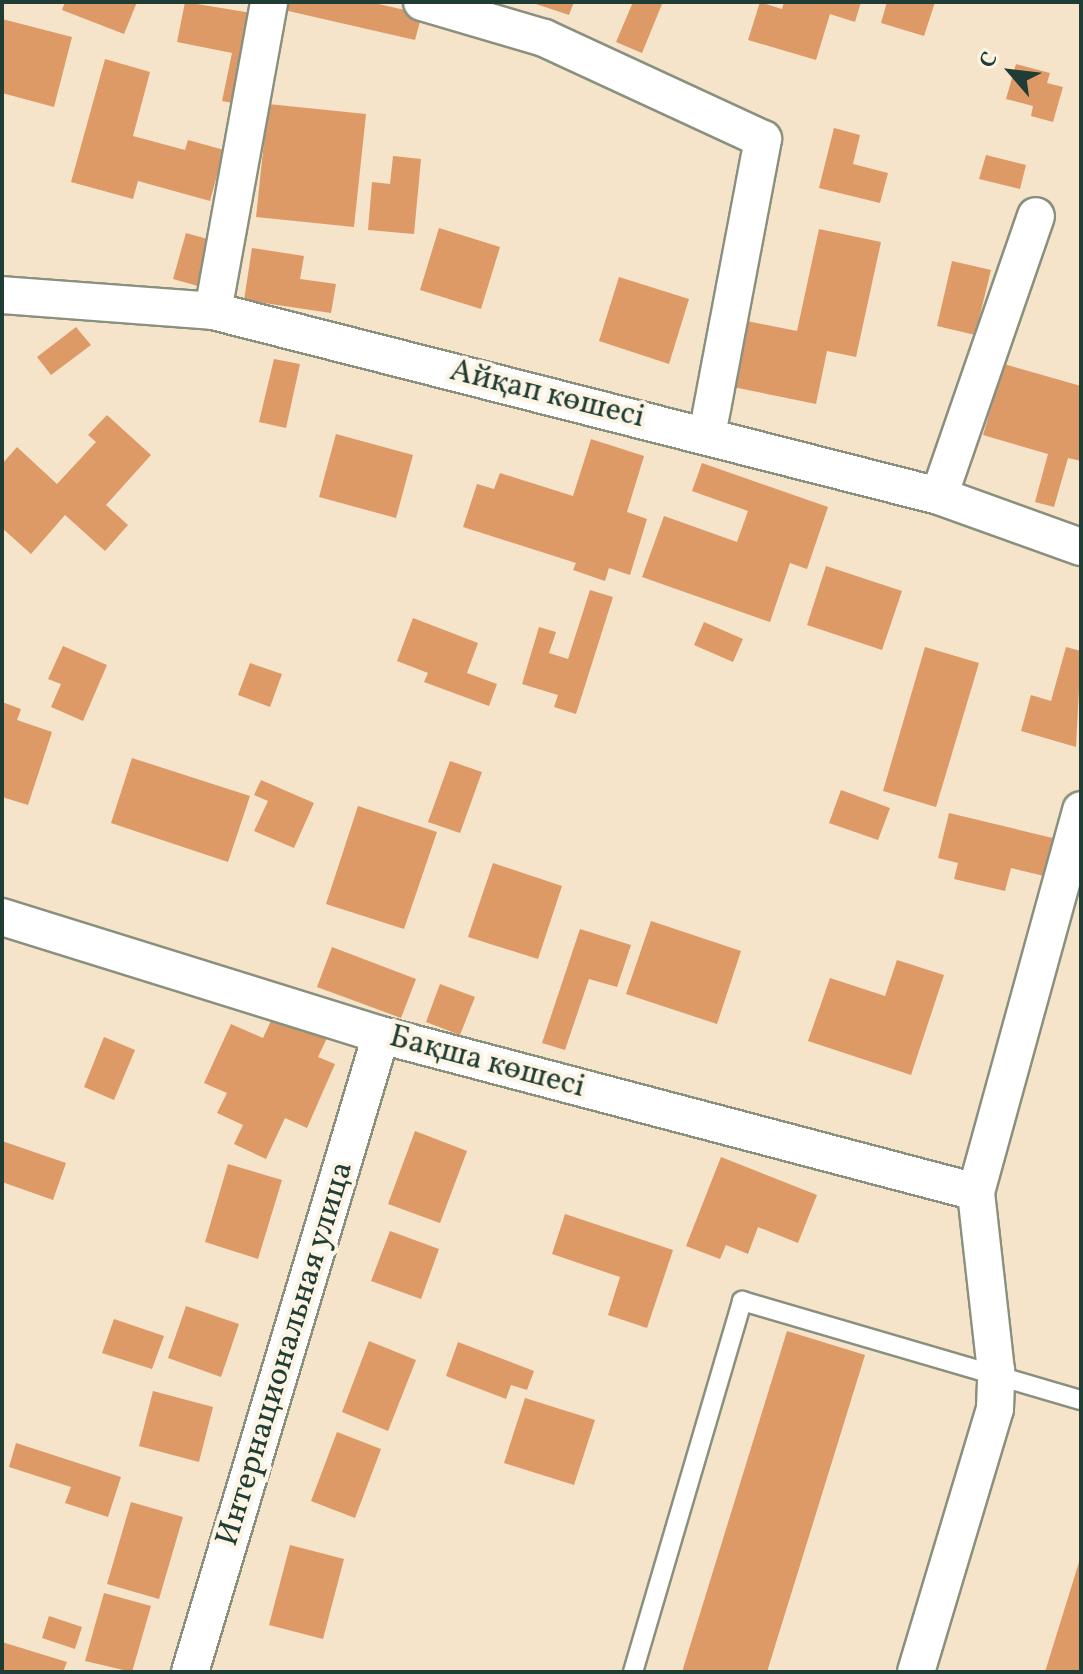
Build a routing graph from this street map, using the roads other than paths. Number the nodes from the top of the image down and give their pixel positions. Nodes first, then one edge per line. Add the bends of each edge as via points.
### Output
1 (269, 2) edge
2 (422, 2) edge
3 (1036, 216) dead end
4 (2, 295) edge
5 (213, 311) junction
6 (707, 435) junction
7 (939, 496) junction
8 (1080, 545) edge
9 (1081, 810) edge
10 (2, 917) edge
11 (381, 1035) junction
12 (976, 1192) junction
13 (996, 1371) junction
14 (1081, 1400) edge
15 (190, 1672) edge
16 (633, 1672) edge
17 (916, 1672) edge

1 - 5 street
2 - 6 street via 544,38 763,139
3 - 7 street
4 - 5 street, Айқап көшесі
5 - 6 street, Айқап көшесі
6 - 7 street, Айқап көшесі
7 - 8 street, Айқап көшесі
9 - 12 street
10 - 11 street, Бақша көшесі
11 - 12 street, Бақша көшесі
11 - 15 street, Интернациональная улица
12 - 13 street
13 - 14 lane
13 - 16 lane via 742,1301
13 - 17 street via 995,1409

